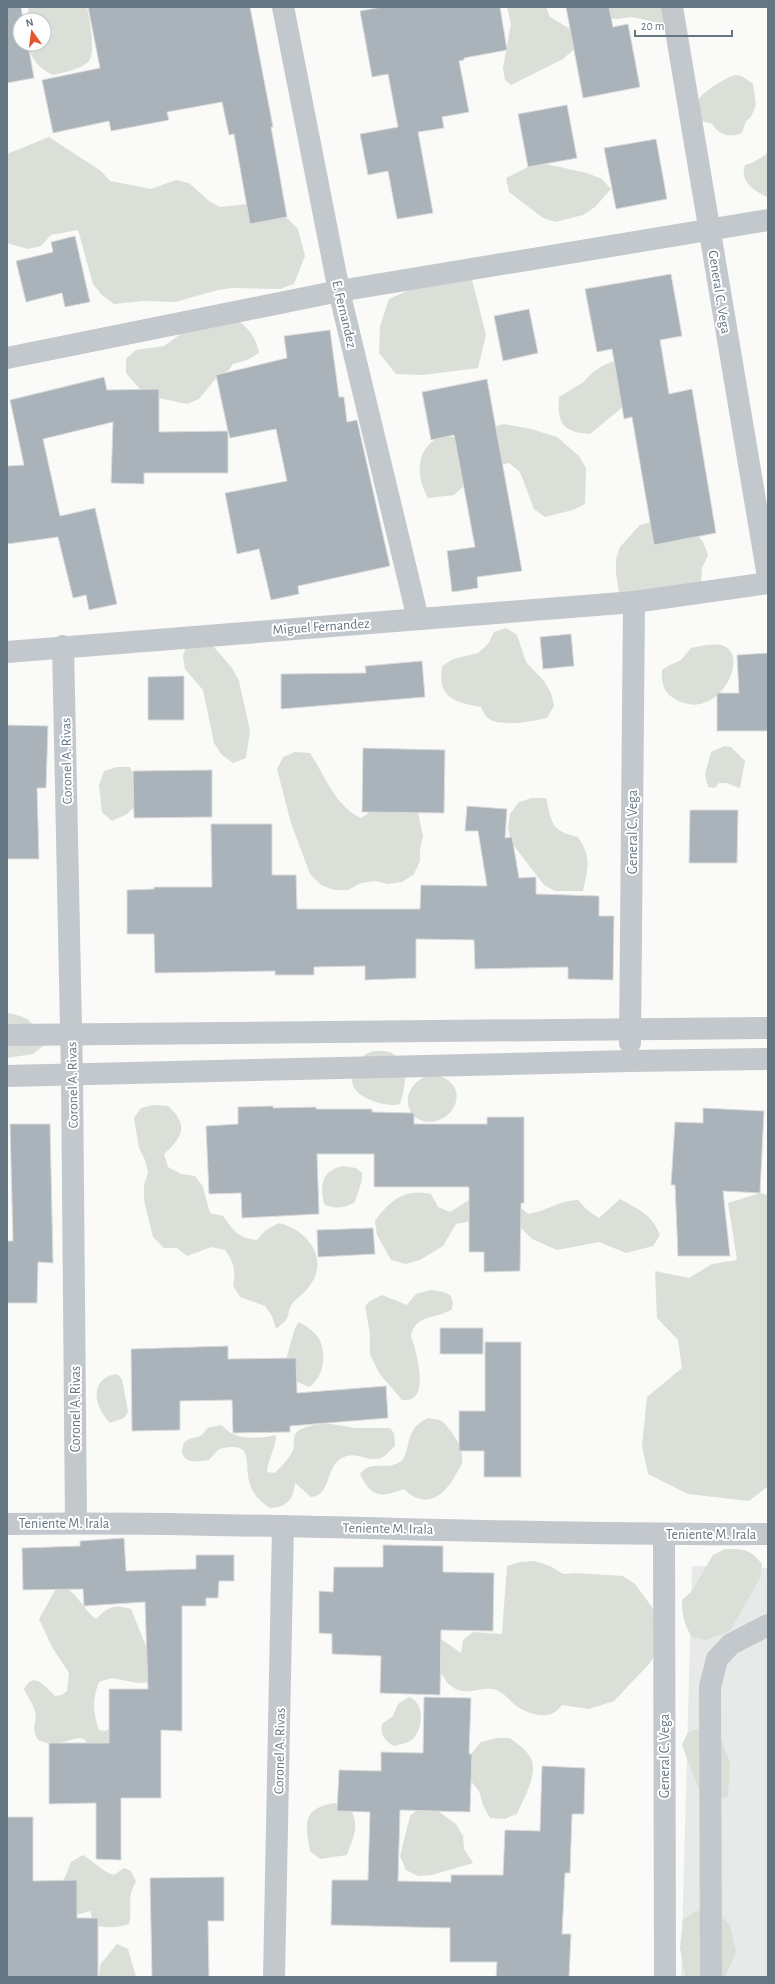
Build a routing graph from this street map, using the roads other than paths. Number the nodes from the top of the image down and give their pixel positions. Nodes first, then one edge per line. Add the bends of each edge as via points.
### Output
1 (283, 7) edge
2 (672, 7) edge
3 (768, 220) edge
4 (710, 230) junction
5 (339, 291) junction
6 (7, 358) edge
7 (768, 577) edge
8 (768, 583) edge
9 (634, 602) junction
10 (418, 619) junction
11 (63, 646) junction
12 (7, 652) edge
13 (768, 1028) edge
14 (630, 1029) junction
15 (71, 1034) junction
16 (7, 1035) edge
17 (768, 1059) edge
18 (630, 1061) junction
19 (72, 1075) junction
20 (7, 1076) edge
21 (76, 1523) junction
22 (7, 1524) edge
23 (283, 1526) junction
24 (768, 1534) edge
25 (664, 1535) junction
26 (768, 1625) edge
27 (274, 1977) edge
28 (665, 1977) edge
29 (711, 1977) edge

1 - 5 street, E. Fernandez
2 - 4 street, General C. Vega
3 - 4 street
4 - 5 street
4 - 7 street, General C. Vega
5 - 6 street
5 - 10 street, E. Fernandez
8 - 9 street, Miguel Fernandez
9 - 10 street, Miguel Fernandez
9 - 14 street, General C. Vega
10 - 11 street, Miguel Fernandez
11 - 12 street, Miguel Fernandez
11 - 15 street, Coronel A. Rivas
13 - 14 street
14 - 15 street
14 - 18 street, General C. Vega
15 - 16 street
15 - 19 street, Coronel A. Rivas
17 - 18 street
18 - 19 street
19 - 20 street
19 - 21 street, Coronel A. Rivas
21 - 22 street, Teniente M. Irala
21 - 23 street, Teniente M. Irala
23 - 25 street, Teniente M. Irala
23 - 27 street, Coronel A. Rivas
24 - 25 street, Teniente M. Irala
25 - 28 street, General C. Vega
26 - 29 street via 731,1644 716,1659 710,1687

